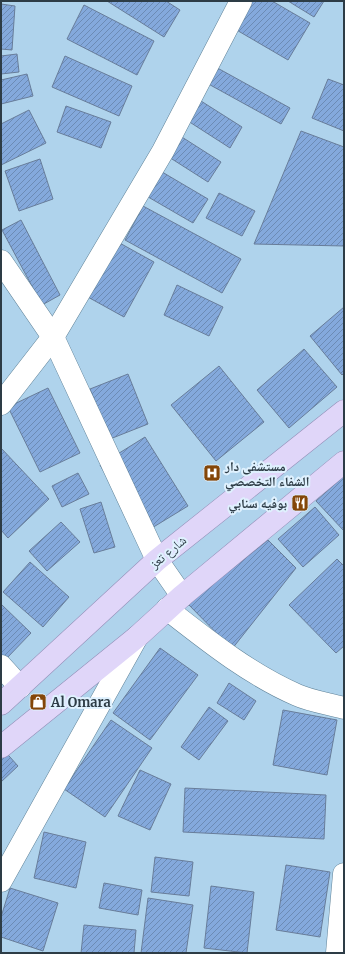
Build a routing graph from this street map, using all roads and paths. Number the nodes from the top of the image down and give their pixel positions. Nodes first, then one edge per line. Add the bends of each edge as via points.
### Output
1 (241, 1) edge
2 (1, 261) edge
3 (53, 337) junction
4 (1, 404) edge
5 (344, 411) edge
6 (344, 462) edge
7 (157, 560) junction
8 (175, 603) junction
9 (137, 637) junction
10 (1, 666) edge
11 (20, 687) junction
12 (1, 704) edge
13 (344, 708) edge
14 (1, 747) edge
15 (344, 874) edge
16 (1, 881) edge
17 (337, 953) edge

1 - 3 street via 163,151
2 - 3 street
3 - 4 street
3 - 7 street
5 - 7 main road, شارع تعز
6 - 8 main road
7 - 8 street
7 - 11 main road, شارع تعز
8 - 9 main road
8 - 13 street via 212,643 254,674 298,695
9 - 14 main road
9 - 16 street
10 - 11 street
11 - 12 main road, شارع تعز
15 - 17 street

